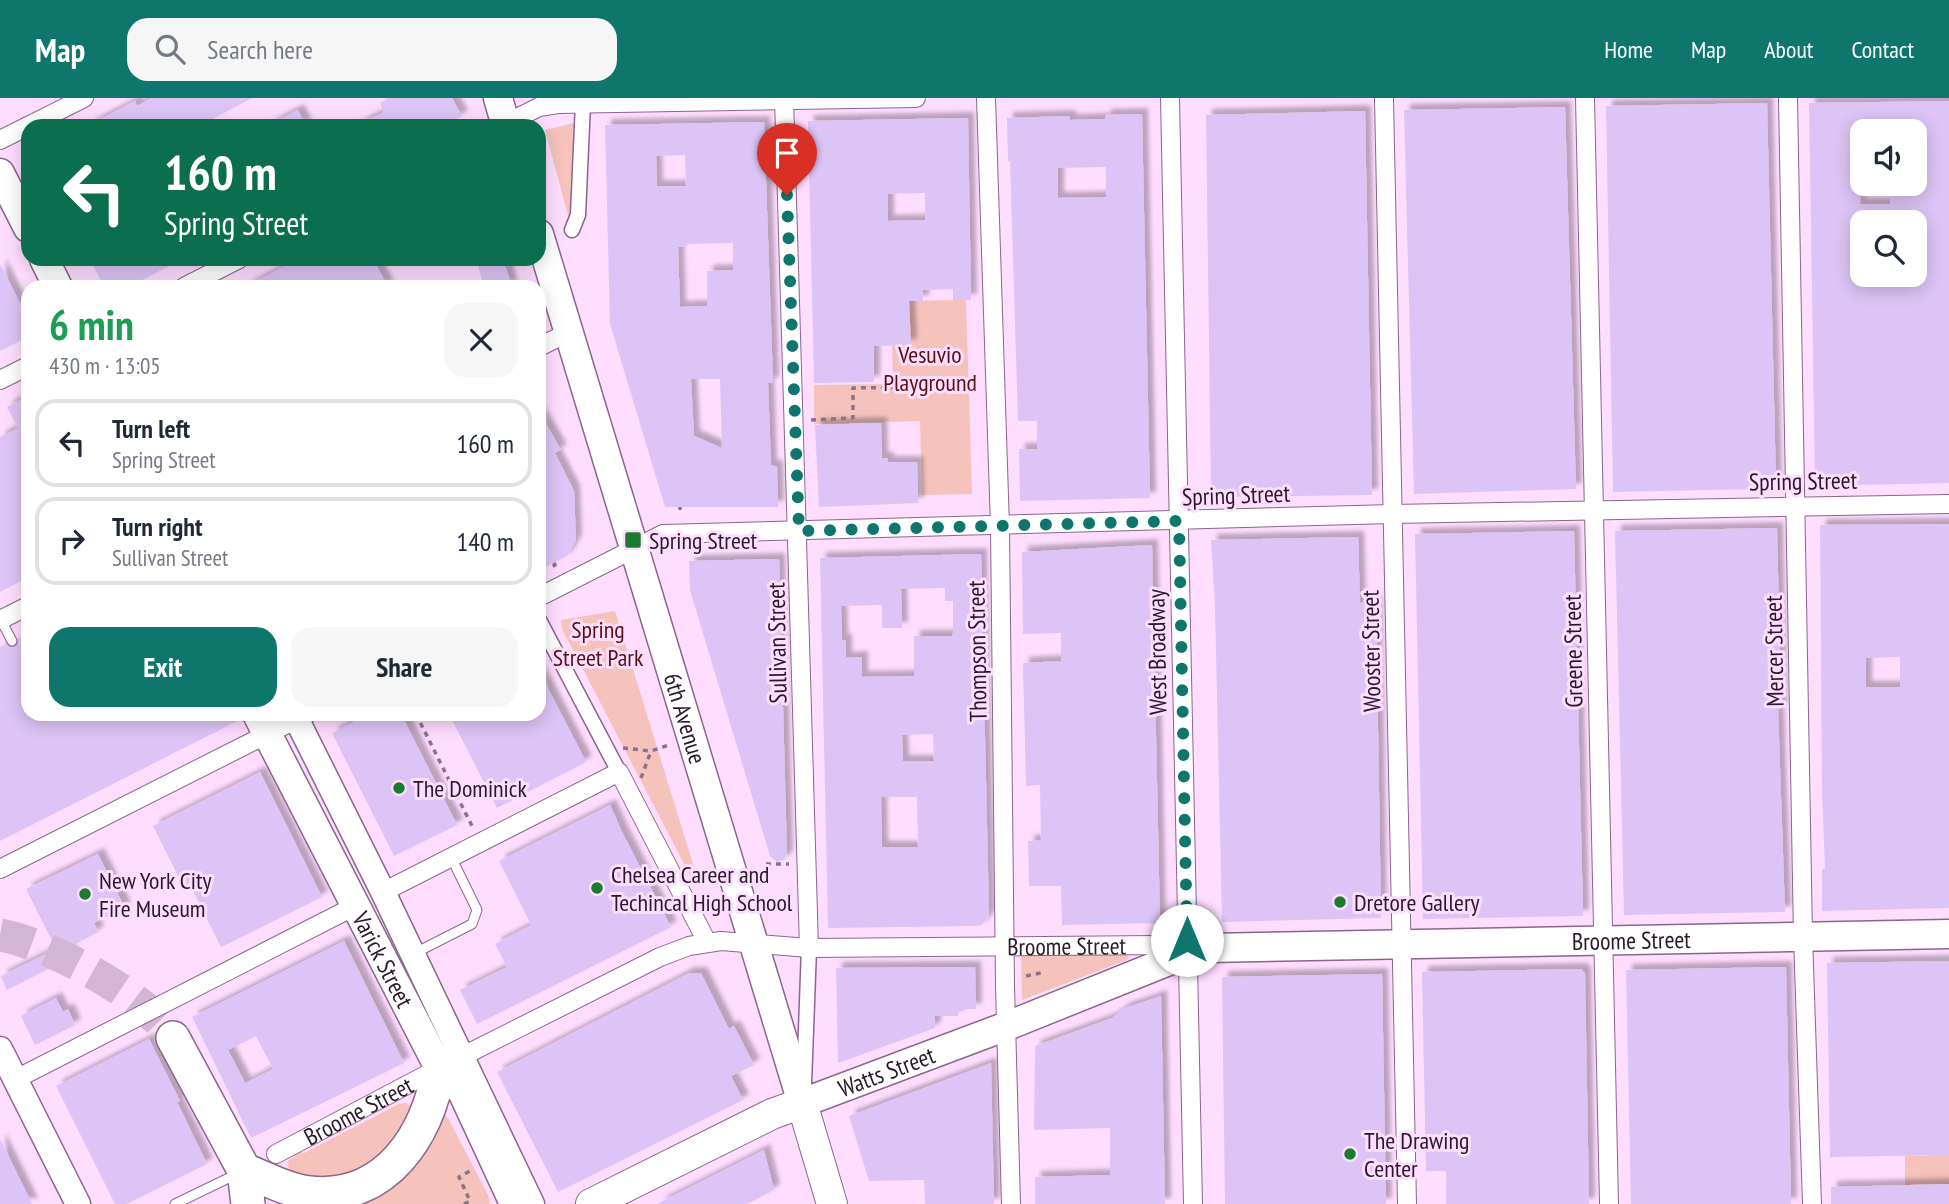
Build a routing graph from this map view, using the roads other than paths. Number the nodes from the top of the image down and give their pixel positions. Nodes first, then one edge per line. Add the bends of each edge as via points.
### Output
1 (84, 98) edge
2 (916, 98) edge
3 (986, 98) edge
4 (1170, 98) edge
5 (1384, 98) edge
6 (1586, 98) edge
7 (1788, 98) edge
8 (784, 99) edge
9 (583, 101) edge
10 (503, 118) edge
11 (42, 119) edge
12 (21, 130) edge
13 (0, 140) edge
14 (0, 173) edge
15 (21, 214) edge
16 (572, 230) dead end
17 (546, 257) edge
18 (225, 266) edge
19 (198, 280) edge
20 (569, 332) junction
21 (546, 344) edge
22 (21, 370) edge
23 (0, 380) edge
24 (1949, 504) edge
25 (1797, 505) junction
26 (1595, 509) junction
27 (1393, 514) junction
28 (1179, 521) junction
29 (1000, 527) junction
30 (799, 531) junction
31 (634, 549) junction
32 (546, 593) edge
33 (21, 610) edge
34 (0, 620) edge
35 (546, 633) edge
36 (12, 641) dead end
37 (301, 721) edge
38 (262, 724) edge
39 (618, 772) junction
40 (451, 857) junction
41 (0, 869) edge
42 (383, 892) junction
43 (355, 906) junction
44 (1949, 934) edge
45 (1803, 936) junction
46 (1602, 940) junction
47 (707, 942) junction
48 (754, 943) junction
49 (1400, 944) junction
50 (1006, 945) junction
51 (809, 948) junction
52 (412, 954) junction
53 (1187, 954) junction
54 (1007, 1026) junction
55 (173, 1038) tunnel mouth
56 (0, 1049) edge
57 (450, 1063) junction
58 (16, 1079) junction
59 (802, 1103) junction
60 (276, 1154) dead end
61 (244, 1170) junction
62 (78, 1204) edge
63 (175, 1204) edge
64 (249, 1204) edge
65 (283, 1204) edge
66 (512, 1204) edge
67 (532, 1204) edge
68 (591, 1204) edge
69 (832, 1204) edge
70 (1011, 1204) edge
71 (1193, 1204) edge
72 (1407, 1204) edge
73 (1609, 1204) edge
74 (1812, 1204) edge

1 - 11 street
2 - 8 street
3 - 29 street, Thompson Street
4 - 28 street, West Broadway
5 - 27 street, Wooster Street
6 - 26 street, Greene Street
7 - 25 street, Mercer Street
8 - 9 street
8 - 30 street, Sullivan Street
9 - 10 street
9 - 16 street via 578,215
12 - 13 street
14 - 15 main road
17 - 20 main road, 6th Avenue
18 - 19 street
20 - 21 street
20 - 31 main road, 6th Avenue
22 - 23 street
24 - 25 street, Spring Street
25 - 26 street, Spring Street
25 - 45 street, Mercer Street
26 - 27 street, Spring Street
26 - 46 street, Greene Street
27 - 28 street, Spring Street
27 - 49 street, Wooster Street
28 - 29 street, Spring Street
28 - 53 street, West Broadway
29 - 30 street, Spring Street
29 - 50 street, Thompson Street
30 - 31 street, Spring Street via 663,534
30 - 51 street, Sullivan Street
31 - 32 street, Spring Street
31 - 48 main road, 6th Avenue
33 - 34 street
34 - 36 lane
35 - 39 street
37 - 42 main road, Varick Street
38 - 41 street
38 - 43 main road, Varick Street
39 - 40 street
39 - 47 street
40 - 42 street
40 - 52 lane via 477,910 472,924
42 - 52 main road, Varick Street
43 - 57 main road, Varick Street
43 - 58 street
44 - 45 main road, Broome Street
45 - 46 main road, Broome Street
45 - 74 street, Mercer Street
46 - 49 main road, Broome Street
46 - 73 street, Greene Street
47 - 48 street, Broome Street
47 - 57 street, Broome Street via 660,957
48 - 51 street, Broome Street
48 - 59 main road, 6th Avenue
49 - 53 main road, Broome Street via 1213,948
49 - 72 street, Wooster Street
50 - 51 street, Broome Street
50 - 53 street, Broome Street via 1159,945
50 - 54 street, Thompson Street
51 - 59 street, Sullivan Street
52 - 57 main road, Varick Street
53 - 54 main road, Watts Street
53 - 71 street, West Broadway
54 - 59 main road, Watts Street
54 - 70 street, Thompson Street
55 - 61 highway
56 - 58 main road
57 - 60 street, Broome Street
57 - 61 highway via 436,1083 415,1139 393,1166 373,1180 340,1192 312,1194
57 - 66 main road, Varick Street
57 - 67 main road, Varick Street
58 - 62 main road
59 - 68 highway, Watts Street
59 - 69 highway, 6th Avenue
61 - 63 lane
61 - 64 highway
61 - 65 highway

